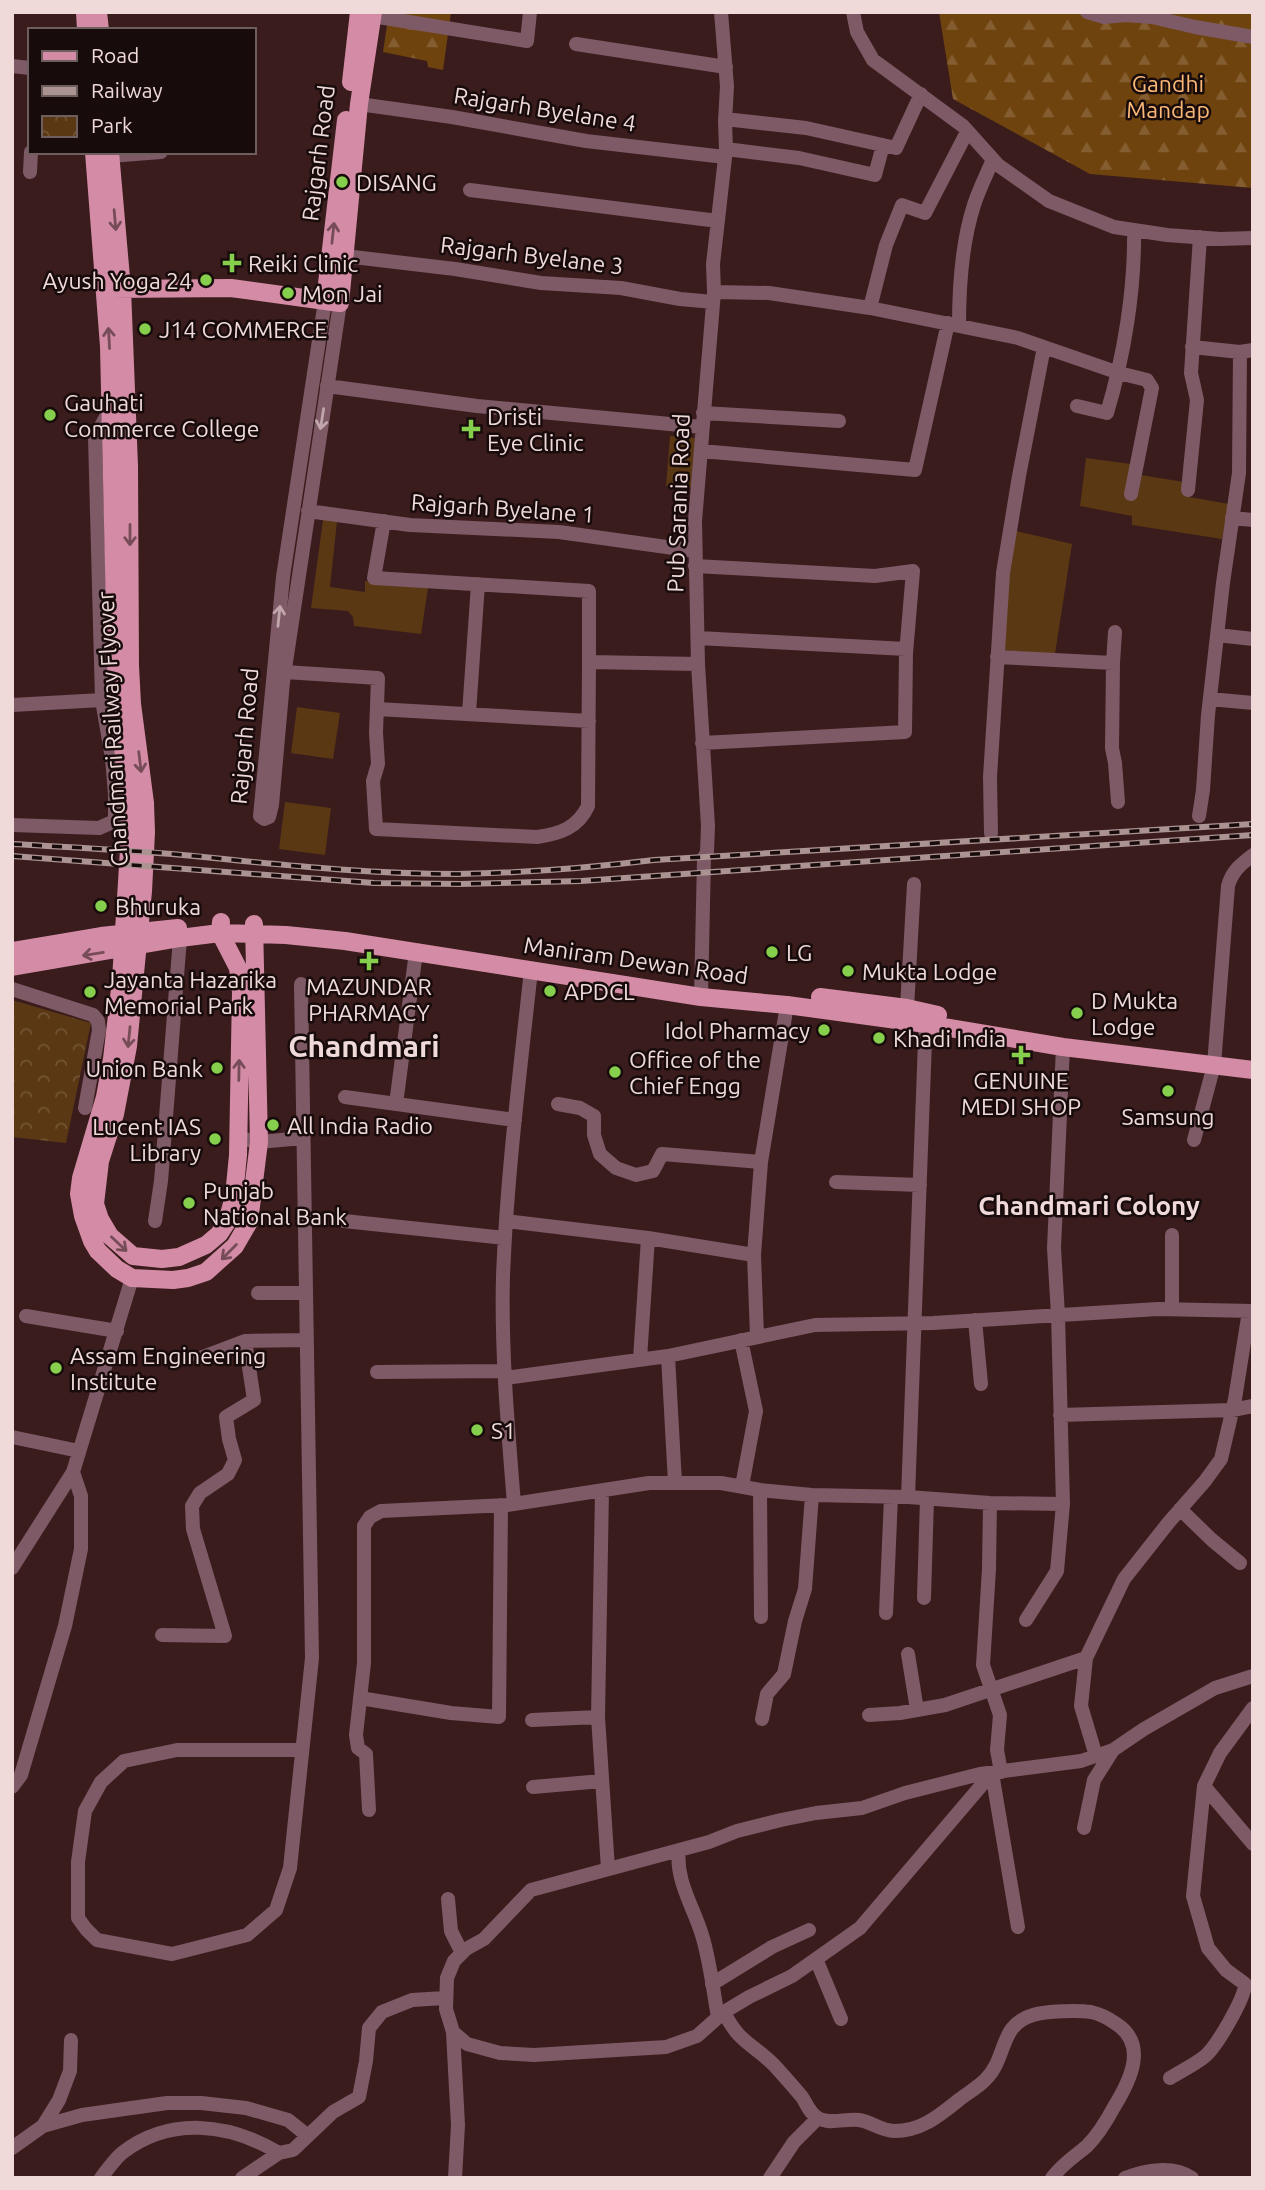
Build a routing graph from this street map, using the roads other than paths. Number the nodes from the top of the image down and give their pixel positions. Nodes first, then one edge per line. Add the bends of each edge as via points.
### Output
1 (530, 12) edge
2 (721, 12) edge
3 (853, 12) edge
4 (1087, 12) edge
5 (368, 14) edge
6 (1253, 37) edge
7 (576, 44) dead end
8 (726, 66) junction
9 (921, 94) junction
10 (359, 104) junction
11 (725, 119) junction
12 (967, 132) junction
13 (883, 145) junction
14 (725, 153) junction
15 (31, 154) edge
16 (105, 154) edge
17 (993, 159) junction
18 (30, 172) dead end
19 (470, 190) dead end
20 (718, 221) junction
21 (1134, 230) junction
22 (1199, 237) junction
23 (1253, 238) edge
24 (345, 256) junction
25 (114, 289) junction
26 (713, 297) junction
27 (333, 302) junction
28 (870, 308) junction
29 (953, 324) junction
30 (1044, 347) junction
31 (1192, 347) junction
32 (1246, 351) edge
33 (1119, 373) junction
34 (327, 386) junction
35 (119, 407) junction
36 (1077, 407) dead end
37 (703, 420) junction
38 (839, 421) dead end
39 (701, 451) junction
40 (1188, 490) dead end
41 (1131, 494) dead end
42 (308, 511) junction
43 (1233, 518) junction
44 (1253, 520) edge
45 (384, 522) junction
46 (695, 558) junction
47 (478, 584) junction
48 (1115, 632) dead end
49 (1217, 635) junction
50 (698, 638) junction
51 (1253, 639) edge
52 (906, 649) junction
53 (997, 657) junction
54 (589, 662) junction
55 (1113, 663) junction
56 (698, 664) junction
57 (285, 672) junction
58 (1210, 699) junction
59 (102, 700) junction
60 (1253, 704) edge
61 (12, 705) edge
62 (377, 709) junction
63 (469, 713) junction
64 (589, 721) junction
65 (702, 743) junction
66 (1118, 802) dead end
67 (1199, 816) dead end
68 (12, 825) edge
69 (991, 833) dead end
70 (1253, 855) edge
71 (914, 884) dead end
72 (220, 928) junction
73 (253, 929) junction
74 (180, 938) junction
75 (12, 951) edge
76 (416, 952) junction
77 (12, 967) edge
78 (531, 970) junction
79 (301, 984) dead end
80 (12, 989) edge
81 (701, 991) junction
82 (787, 1004) junction
83 (907, 1008) junction
84 (926, 1018) junction
85 (1063, 1047) junction
86 (1214, 1059) junction
87 (1253, 1059) edge
88 (1253, 1070) edge
89 (345, 1097) dead end
90 (396, 1104) junction
91 (558, 1104) dead end
92 (85, 1108) dead end
93 (514, 1119) junction
94 (238, 1138) junction
95 (303, 1138) junction
96 (1194, 1140) dead end
97 (259, 1142) junction
98 (761, 1162) junction
99 (89, 1180) junction
100 (836, 1182) dead end
101 (920, 1185) junction
102 (155, 1221) dead end
103 (344, 1221) dead end
104 (506, 1221) junction
105 (1172, 1235) dead end
106 (505, 1238) junction
107 (648, 1238) junction
108 (754, 1255) junction
109 (132, 1278) junction
110 (258, 1293) dead end
111 (306, 1293) junction
112 (1172, 1309) junction
113 (1251, 1311) edge
114 (1058, 1315) junction
115 (26, 1316) dead end
116 (975, 1320) junction
117 (916, 1323) junction
118 (117, 1331) junction
119 (757, 1336) junction
120 (307, 1340) junction
121 (741, 1340) junction
122 (245, 1341) junction
123 (668, 1356) junction
124 (200, 1358) dead end
125 (640, 1359) junction
126 (377, 1372) dead end
127 (505, 1374) junction
128 (981, 1384) dead end
129 (1253, 1406) edge
130 (1233, 1410) junction
131 (1060, 1415) junction
132 (12, 1437) edge
133 (79, 1451) junction
134 (73, 1472) junction
135 (675, 1483) junction
136 (742, 1486) junction
137 (760, 1490) junction
138 (602, 1491) junction
139 (811, 1495) junction
140 (891, 1497) junction
141 (908, 1497) junction
142 (927, 1499) junction
143 (990, 1503) junction
144 (1063, 1504) junction
145 (507, 1505) junction
146 (1180, 1509) junction
147 (1240, 1563) dead end
148 (12, 1568) edge
149 (924, 1598) dead end
150 (886, 1612) dead end
151 (761, 1617) dead end
152 (1026, 1620) dead end
153 (162, 1635) dead end
154 (908, 1654) dead end
155 (1086, 1658) junction
156 (1253, 1676) edge
157 (992, 1689) junction
158 (360, 1698) junction
159 (1253, 1708) edge
160 (917, 1710) junction
161 (869, 1715) dead end
162 (598, 1717) junction
163 (762, 1719) dead end
164 (532, 1720) dead end
165 (1253, 1734) edge
166 (1234, 1735) junction
167 (302, 1750) junction
168 (1113, 1750) junction
169 (1096, 1756) junction
170 (996, 1772) junction
171 (602, 1781) junction
172 (1204, 1786) junction
173 (12, 1787) edge
174 (533, 1787) dead end
175 (369, 1810) dead end
176 (1084, 1828) dead end
177 (1253, 1844) edge
178 (679, 1850) junction
179 (608, 1869) junction
180 (448, 1899) dead end
181 (1018, 1927) dead end
182 (809, 1930) dead end
183 (462, 1953) junction
184 (816, 1959) junction
185 (712, 1984) junction
186 (446, 1998) junction
187 (721, 2015) junction
188 (841, 2019) dead end
189 (453, 2032) junction
190 (71, 2040) dead end
191 (1170, 2078) dead end
192 (818, 2118) junction
193 (43, 2126) junction
194 (308, 2136) junction
195 (12, 2148) edge
196 (279, 2153) junction
197 (101, 2178) edge
198 (242, 2178) edge
199 (455, 2178) edge
200 (771, 2178) edge
201 (1052, 2178) edge
202 (1125, 2178) edge
203 (1192, 2178) edge

1 - 5 street via 527,41
2 - 8 street, Pub Sarania Road
3 - 9 street via 857,32 873,60
4 - 6 street via 1104,17 1152,17
5 - 10 main road, Rajgarh Road
27 -> 5 main road, Rajgarh Road
7 - 8 street
8 - 11 street, Pub Sarania Road
9 - 12 street
9 - 13 street via 896,148
10 - 14 street, Rajgarh Byelane 4 via 586,141
10 - 24 main road, Rajgarh Road
11 - 13 street via 806,128
11 - 14 street, Pub Sarania Road
12 - 17 street
12 - 28 street via 925,213 902,205
13 - 14 street, Rajgarh Byelane 4 via 875,175 800,158
14 - 20 street, Pub Sarania Road
15 - 18 street
16 - 25 main road, Chandmari Railway Flyover
17 - 21 street via 1049,201 1114,227
17 - 29 street via 973,206
19 - 20 street
20 - 26 street, Pub Sarania Road
21 - 22 street
21 - 33 street
22 - 23 street
22 - 31 street
24 - 26 street, Rajgarh Byelane 3 via 680,299
24 - 27 main road, Rajgarh Road
25 - 27 main road via 231,288
25 - 35 main road, Chandmari Railway Flyover
26 - 28 street, Rajgarh Byelane 3 via 769,293
26 - 37 street, Pub Sarania Road
27 - 34 street, Rajgarh Road
57 -> 27 street, Rajgarh Road via 272,804 264,819 260,816 283,577 298,472
28 - 29 street, Rajgarh Byelane 3
29 - 30 street, Rajgarh Byelane 3
29 - 39 street via 915,470
30 - 33 street, Rajgarh Byelane 3
30 - 53 street via 1003,573
31 - 32 street
31 - 40 street via 1197,400
32 - 43 street
33 - 36 street via 1107,413
33 - 41 street, Rajgarh Byelane 3 via 1147,380 1152,388
34 - 37 street via 477,406
34 -> 42 street, Rajgarh Road
35 - 59 street via 95,437
35 - 99 main road, Chandmari Railway Flyover via 117,700 130,833 112,1059
37 - 38 street
37 - 39 street, Pub Sarania Road
39 - 46 street, Pub Sarania Road
42 - 45 street, Rajgarh Byelane 1
42 - 57 street, Rajgarh Road
43 - 44 street
43 - 49 street
45 - 46 street, Rajgarh Byelane 1 via 559,532
45 - 47 street via 374,578
46 - 50 street, Pub Sarania Road
46 - 52 street, Rajgarh Byelane 1 via 875,576 913,571
47 - 54 street via 589,591
47 - 63 street
48 - 55 street
49 - 51 street
49 - 58 street
50 - 52 street
50 - 56 street, Pub Sarania Road
52 - 65 street via 905,732
53 - 55 street
53 - 69 street
54 - 56 street
54 - 64 street
55 - 66 street via 1112,748
56 - 65 street, Pub Sarania Road
57 - 62 street via 378,678
58 - 60 street
58 - 67 street
59 - 61 street
59 - 68 street via 116,794 115,821 100,828
62 - 63 street
62 - 64 street via 376,829 537,836 574,826 588,806
63 - 64 street
65 - 81 street, Pub Sarania Road via 708,825
70 - 86 street via 1237,868 1228,886
71 - 83 street
72 - 73 main road, Maniram Dewan Road
72 - 74 main road, Maniram Dewan Road
72 - 75 main road, Maniram Dewan Road via 101,936
94 -> 72 main road, Chandmari Railway Flyover via 241,992 238,968
73 - 76 main road, Maniram Dewan Road
73 - 81 main road, Maniram Dewan Road via 287,923 346,930
73 - 97 main road
74 -> 77 main road, Maniram Dewan Road
74 - 102 street
76 - 78 main road, Maniram Dewan Road
76 - 90 street
78 - 81 main road, Maniram Dewan Road
78 - 93 street
79 - 95 street
80 - 92 street via 93,1015 99,1021
81 - 82 main road, Maniram Dewan Road
81 - 83 main road, Maniram Dewan Road via 788,993
82 - 84 main road, Maniram Dewan Road
82 - 98 street
83 - 84 main road, Maniram Dewan Road
84 - 85 main road, Maniram Dewan Road
84 - 86 main road, Maniram Dewan Road
84 - 101 street
85 - 86 main road, Maniram Dewan Road
85 - 114 street via 1054,1248
86 - 87 main road, Maniram Dewan Road
86 - 88 main road, Maniram Dewan Road
86 - 96 street
89 - 90 street
90 - 93 street
91 - 98 street via 594,1116 600,1154 615,1168 636,1175 653,1171 662,1154
93 - 104 street
94 - 97 street
99 -> 94 main road, Chandmari Railway Flyover via 100,1219 123,1249 146,1259 179,1257 206,1245 227,1222 234,1196
95 - 97 street
95 - 111 street
97 -> 109 main road via 249,1222 236,1246 206,1272 188,1278
98 - 108 street
99 - 109 main road, Chandmari Railway Flyover via 79,1194 92,1241 117,1269
100 - 101 street
101 - 117 street
103 - 106 street
104 - 106 street
104 - 107 street
105 - 112 street
106 - 127 street
107 - 108 street
107 - 125 street
108 - 119 street
109 - 118 street
110 - 111 street
111 - 120 street
112 - 113 street
112 - 114 street
113 - 130 street
114 - 116 street
114 - 131 street
115 - 118 street
116 - 117 street
116 - 128 street
117 - 119 street via 815,1325
117 - 141 street
118 - 133 street
119 - 121 street
120 - 122 street
120 - 167 street via 312,1658
121 - 123 street
121 - 136 street via 756,1411
122 - 124 street
122 - 153 street via 254,1399 226,1417 236,1460 228,1474 200,1493 192,1506 193,1529 225,1636
123 - 125 street
123 - 135 street
125 - 127 street
126 - 127 street
127 - 145 street
129 - 130 street
130 - 131 street
130 - 146 street via 1220,1459
131 - 144 street
132 - 133 street
133 - 134 street
134 - 148 street
134 - 173 street via 81,1496 81,1549 65,1626 21,1775
135 - 136 street
135 - 138 street
136 - 137 street
137 - 139 street
137 - 151 street
138 - 145 street
138 - 162 street
139 - 140 street
139 - 163 street via 805,1589 784,1674 766,1694
140 - 141 street
140 - 150 street
141 - 142 street
142 - 143 street
142 - 149 street
143 - 144 street
143 - 157 street via 983,1665
144 - 152 street via 1057,1571
145 - 158 street via 381,1511 370,1517 364,1526
145 - 158 street via 499,1717
146 - 147 street
146 - 155 street via 1124,1579
154 - 160 street
155 - 157 street
155 - 169 street via 1082,1706
156 - 168 street via 1214,1688
157 - 160 street
157 - 170 street via 1000,1715
158 - 175 street via 356,1735 358,1748 366,1755
159 - 166 street
160 - 161 street
162 - 164 street
162 - 171 street
165 - 166 street
166 - 172 street
167 - 167 street via 290,1868 276,1909 247,1935 172,1954 97,1941 86,1930 78,1918 78,1862 85,1811 101,1782 124,1761 177,1750
168 - 169 street
168 - 176 street via 1094,1780
169 - 170 street
170 - 178 street via 862,1808 781,1820
170 - 181 street
170 - 184 street via 860,1928
171 - 174 street
171 - 179 street
172 - 177 street
172 - 191 street via 1193,1896 1208,1948 1245,1984 1245,1993 1206,2056
178 - 179 street
178 - 185 street via 683,1883
179 - 183 street via 531,1890 484,1939
180 - 183 street via 451,1931
182 - 185 street
183 - 186 street via 447,1978
184 - 187 street
184 - 188 street
185 - 187 street
186 - 189 street
186 - 194 street via 412,2000 382,2012 369,2028 359,2097 333,2112
187 - 189 street via 697,2036 666,2047 576,2053 500,2053 467,2044
187 - 192 street via 737,2035 772,2063
189 - 199 street via 458,2125
190 - 193 street via 70,2071
192 - 200 street via 794,2142
192 - 201 street via 860,2120 895,2131 922,2125 985,2080 1018,2021 1036,2014 1090,2012 1122,2027 1135,2056 1133,2072 1105,2124
193 - 194 street via 82,2115 201,2103 246,2108 288,2120
193 - 195 street
194 - 196 street via 293,2150
196 - 197 street via 221,2129 178,2127 150,2136 121,2154
196 - 198 street
202 - 203 street via 1139,2172 1175,2171

